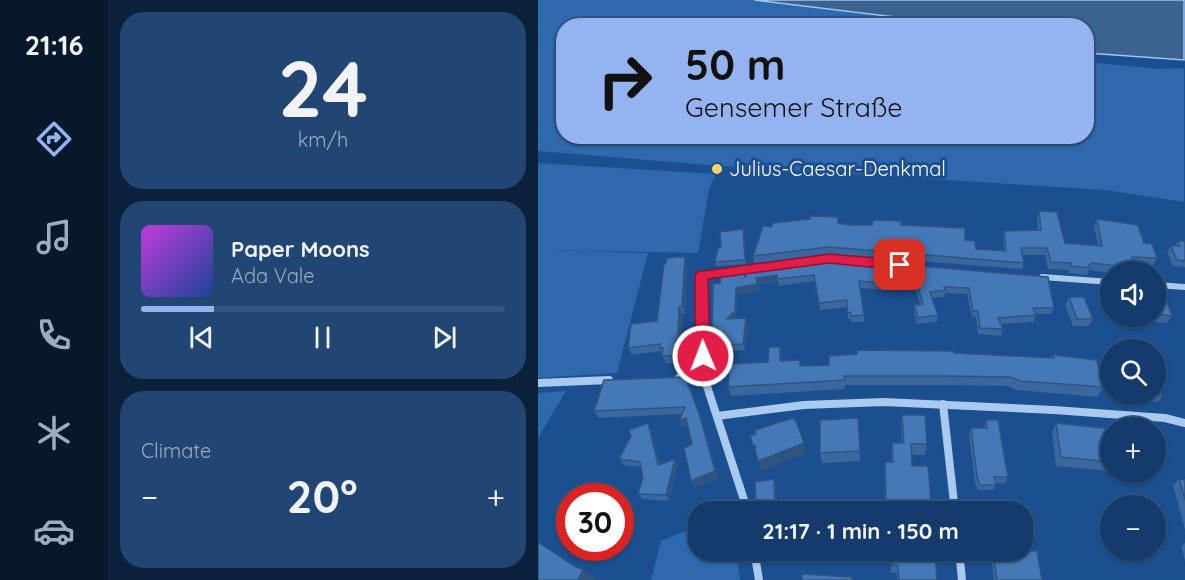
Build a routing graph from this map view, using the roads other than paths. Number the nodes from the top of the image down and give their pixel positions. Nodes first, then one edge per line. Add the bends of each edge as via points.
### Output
1 (736, 271) edge
2 (1029, 276) edge
3 (1100, 281) edge
4 (1166, 286) edge
5 (1184, 287) edge
6 (703, 377) junction
7 (669, 378) edge
8 (612, 380) edge
9 (538, 383) edge
10 (943, 404) junction
11 (717, 416) junction
12 (1184, 423) edge
13 (744, 501) edge
14 (954, 501) edge
15 (756, 561) edge
16 (960, 561) edge
17 (759, 580) edge
18 (962, 580) edge

1 - 6 street via 702,275
2 - 3 street
4 - 5 street
6 - 7 street
6 - 11 street
8 - 9 street
10 - 11 street via 804,405
10 - 12 street via 1165,418
10 - 14 street
11 - 13 street
15 - 17 street
16 - 18 street

